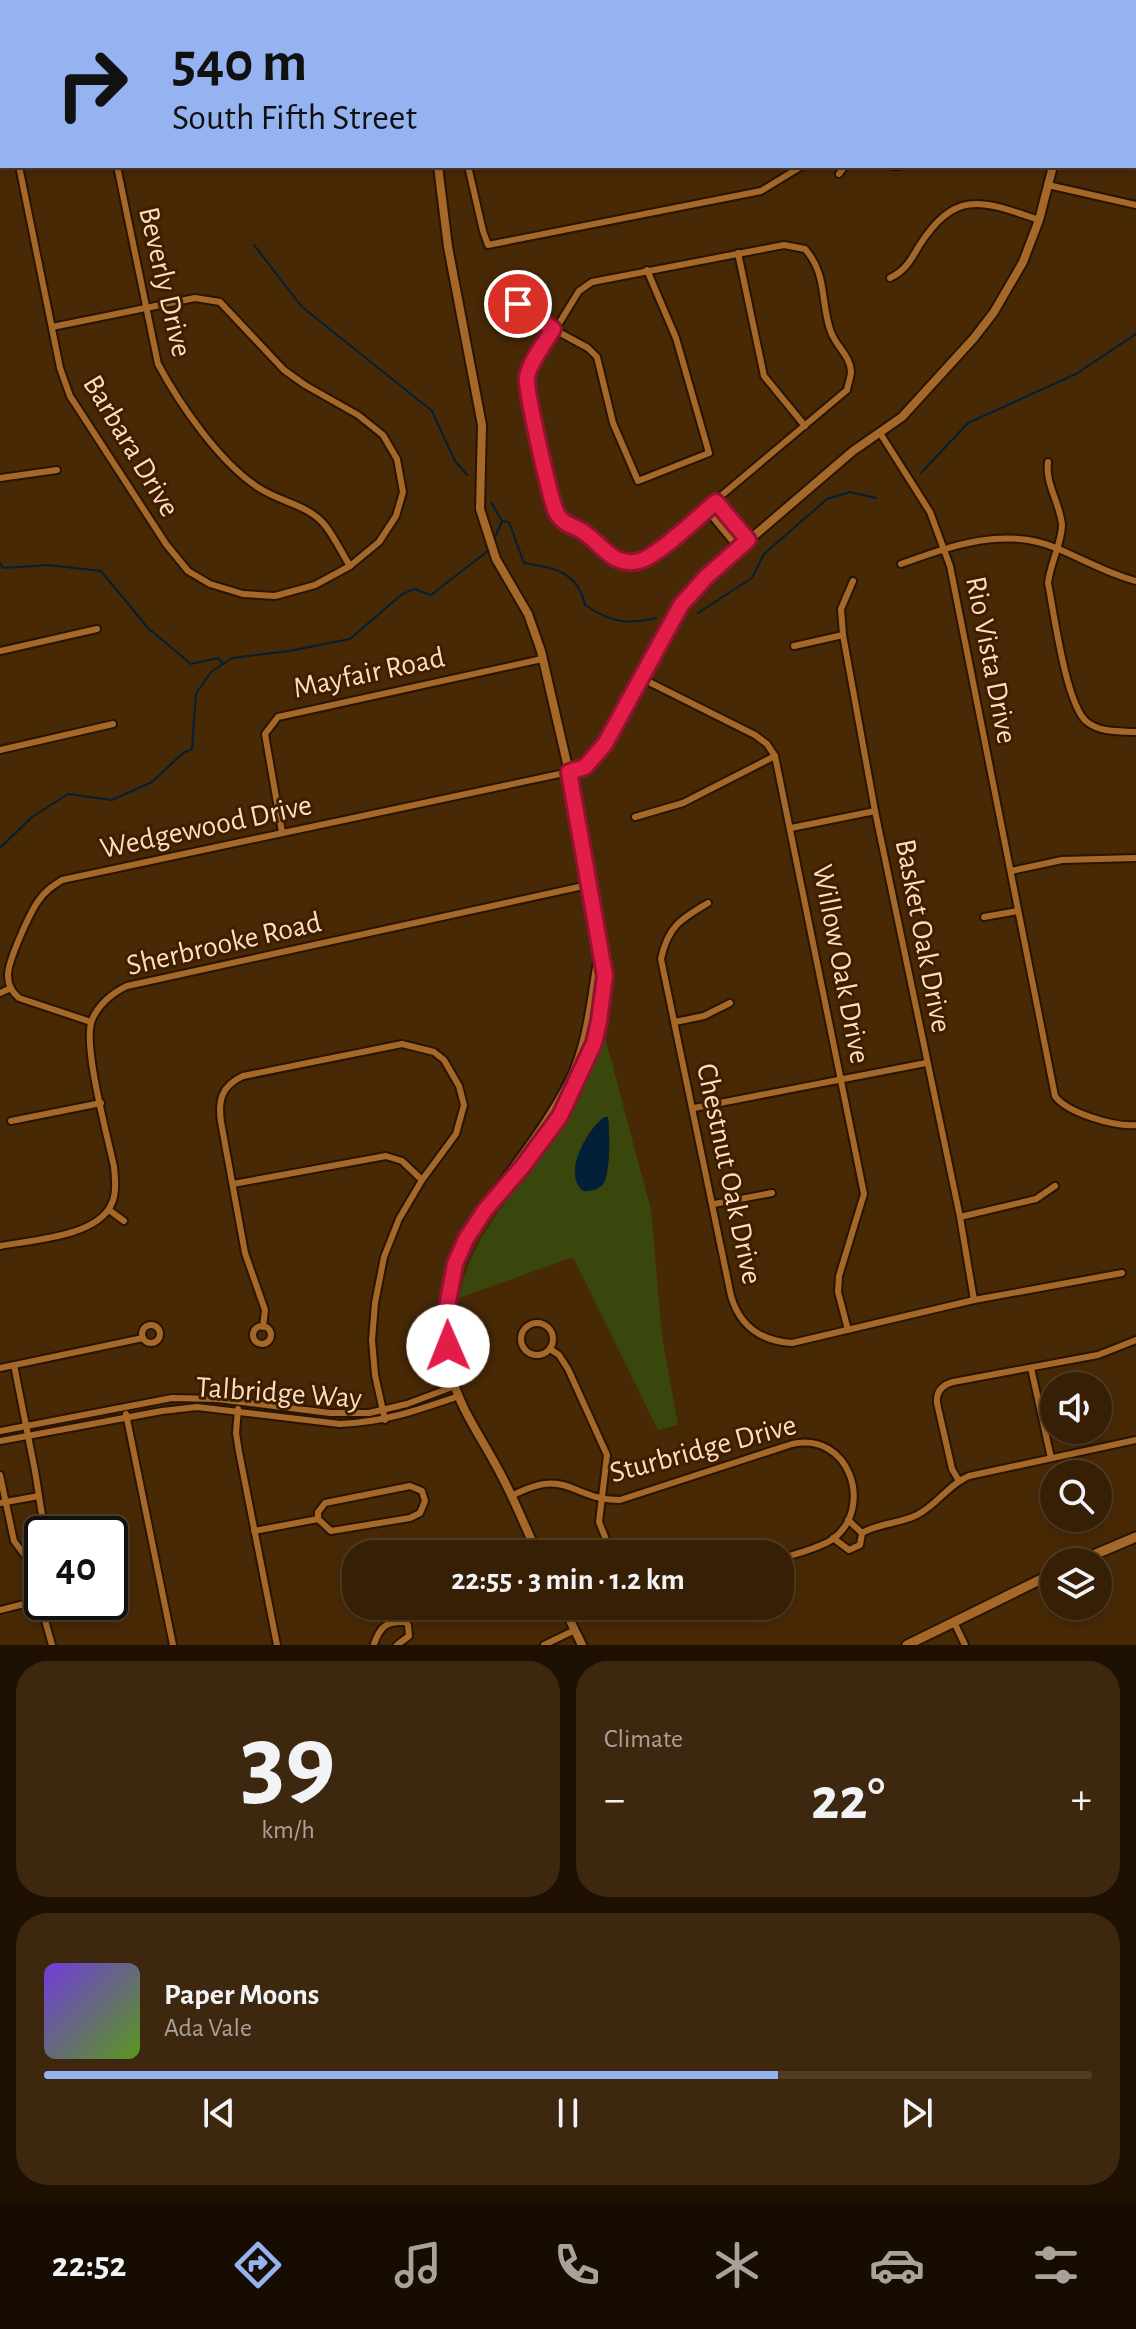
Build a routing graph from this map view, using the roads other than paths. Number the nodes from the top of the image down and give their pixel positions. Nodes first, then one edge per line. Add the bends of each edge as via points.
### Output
1 (19, 168) edge
2 (117, 168) edge
3 (438, 168) edge
4 (469, 168) edge
5 (799, 168) edge
6 (844, 168) edge
7 (1052, 168) edge
8 (839, 174) dead end
9 (1048, 185) junction
10 (1136, 205) edge
11 (1039, 220) junction
12 (738, 253) junction
13 (647, 270) junction
14 (890, 278) dead end
15 (518, 304) dead end
16 (147, 308) junction
17 (52, 327) junction
18 (553, 329) junction
19 (805, 426) junction
20 (880, 433) junction
21 (1048, 462) dead end
22 (57, 470) dead end
23 (0, 478) edge
24 (716, 502) junction
25 (707, 510) junction
26 (748, 540) junction
27 (944, 548) junction
28 (1056, 548) junction
29 (739, 549) junction
30 (901, 564) dead end
31 (350, 566) junction
32 (853, 581) dead end
33 (1136, 581) edge
34 (97, 629) dead end
35 (843, 635) junction
36 (794, 646) dead end
37 (0, 651) edge
38 (542, 659) junction
39 (643, 679) junction
40 (1088, 723) junction
41 (113, 724) dead end
42 (1136, 732) edge
43 (1080, 733) dead end
44 (0, 750) edge
45 (775, 756) junction
46 (569, 772) junction
47 (875, 811) junction
48 (635, 817) dead end
49 (791, 828) junction
50 (282, 832) junction
51 (1136, 858) edge
52 (1011, 871) junction
53 (588, 885) junction
54 (708, 903) dead end
55 (1018, 911) junction
56 (984, 917) dead end
57 (11, 988) junction
58 (0, 993) edge
59 (730, 1003) dead end
60 (91, 1022) junction
61 (675, 1022) junction
62 (926, 1063) junction
63 (841, 1078) junction
64 (101, 1103) junction
65 (694, 1108) junction
66 (11, 1121) dead end
67 (1136, 1125) edge
68 (422, 1180) junction
69 (233, 1184) junction
70 (1055, 1186) dead end
71 (772, 1193) dead end
72 (714, 1204) junction
73 (109, 1210) junction
74 (960, 1217) junction
75 (124, 1221) dead end
76 (0, 1246) edge
77 (1122, 1273) dead end
78 (974, 1300) junction
79 (263, 1327) dead end
80 (848, 1330) junction
81 (143, 1338) dead end
82 (1136, 1340) edge
83 (550, 1349) junction
84 (14, 1365) junction
85 (0, 1368) edge
86 (1031, 1368) junction
87 (457, 1391) junction
88 (240, 1402) junction
89 (124, 1407) junction
90 (384, 1410) junction
91 (238, 1411) junction
92 (127, 1417) junction
93 (385, 1420) junction
94 (26, 1425) junction
95 (0, 1431) edge
96 (28, 1436) junction
97 (1136, 1440) edge
98 (0, 1441) edge
99 (1051, 1458) junction
100 (0, 1475) edge
101 (959, 1481) junction
102 (39, 1496) junction
103 (511, 1496) junction
104 (602, 1499) junction
105 (3, 1502) edge
106 (42, 1516) edge
107 (318, 1519) junction
108 (848, 1520) junction
109 (254, 1531) junction
110 (862, 1533) junction
111 (1136, 1537) edge
112 (833, 1538) junction
113 (531, 1540) edge
114 (606, 1540) edge
115 (1110, 1548) edge
116 (794, 1553) edge
117 (24, 1554) edge
118 (1040, 1580) edge
119 (24, 1604) edge
120 (0, 1610) edge
121 (45, 1620) edge
122 (570, 1620) edge
123 (954, 1622) junction
124 (575, 1630) junction
125 (52, 1645) edge
126 (173, 1645) edge
127 (277, 1645) edge
128 (374, 1645) edge
129 (397, 1645) edge
130 (544, 1645) edge
131 (582, 1645) edge
132 (907, 1645) edge
133 (965, 1645) edge

1 - 17 street, Barbara Drive
2 - 16 street, Beverly Drive
3 - 38 street via 482,425 480,509 502,569 528,614
4 - 5 street via 488,245 761,191
6 - 8 street
7 - 9 street
9 - 10 street
9 - 11 street
11 - 14 street via 987,204 954,209 931,227 907,266
11 - 20 street via 1023,262 994,312 910,409
12 - 13 street
12 - 19 street via 764,376
12 - 19 street via 795,246 805,249 819,270 829,328 851,371 847,390
13 - 18 street via 584,286
13 - 18 street via 676,338 709,453 638,481 613,423 597,357
15 - 18 street
16 - 17 street, Barbara Drive
16 - 31 street, Beverly Drive via 158,364 230,466 260,490 322,522
16 - 31 street, Barbara Drive via 195,298 220,302 284,370 383,435 397,459 403,492 396,516 379,542
17 - 31 street, Barbara Drive via 70,396 188,571 243,594 275,596 315,585
18 - 25 street via 527,380 549,492 559,517 627,562 653,553
19 - 24 street
20 - 26 street
20 - 27 street, Rio Vista Drive via 930,512
21 - 28 street via 1061,521
22 - 23 street
24 - 25 street
24 - 26 street
25 - 29 street
26 - 29 street
27 - 28 street via 1015,537
27 - 30 street
27 - 52 street, Rio Vista Drive
28 - 33 street
28 - 40 street via 1048,583 1072,698
29 - 39 street via 681,605
32 - 35 street, Basket Oak Drive via 841,609
34 - 37 street
35 - 36 street
35 - 47 street, Basket Oak Drive
38 - 46 street
38 - 50 street, Mayfair Road via 278,717 265,734
39 - 45 street via 755,735
39 - 46 street via 591,762
40 - 42 street via 1104,731
40 - 43 street
41 - 44 street
45 - 48 street via 683,803
45 - 49 street, Willow Oak Drive
46 - 50 street, Wedgewood Drive
46 - 53 street
47 - 49 street
47 - 62 street, Basket Oak Drive
49 - 63 street, Willow Oak Drive
50 - 57 street, Wedgewood Drive via 62,880 43,895 26,923 8,971
51 - 52 street via 1062,860
52 - 55 street, Rio Vista Drive
53 - 60 street, Sherbrooke Road via 127,986 103,1003
53 - 87 street via 605,976 594,1043 576,1087 542,1142 485,1210 455,1264 445,1318
54 - 61 street, Chestnut Oak Drive via 681,919 664,946 661,959
55 - 56 street
55 - 67 street, Rio Vista Drive via 1055,1096 1073,1110
57 - 58 street
57 - 60 street via 19,998
59 - 61 street
60 - 64 street
61 - 65 street, Chestnut Oak Drive
62 - 63 street
62 - 74 street, Basket Oak Drive
63 - 65 street
63 - 80 street, Willow Oak Drive via 864,1194 839,1276
64 - 66 street
64 - 73 street via 114,1167
65 - 72 street, Chestnut Oak Drive
68 - 69 street via 402,1161 386,1156
68 - 69 street via 456,1134 464,1105 444,1060 402,1044 233,1081 219,1104
68 - 90 street via 384,1257 375,1303 372,1340
69 - 79 street via 245,1253 265,1310
70 - 74 street via 1036,1199
71 - 72 street
72 - 80 street, Chestnut Oak Drive via 734,1307 749,1329 792,1343
73 - 75 street
73 - 76 street via 85,1228
74 - 78 street, Basket Oak Drive
77 - 78 street, Chestnut Oak Drive
78 - 80 street, Chestnut Oak Drive
81 - 84 street
82 - 86 street via 1098,1355
83 - 83 street via 554,1338 547,1326 533,1323 525,1328 521,1342 528,1353 541,1355
83 - 104 street via 568,1369 605,1448
84 - 85 street
84 - 94 street
86 - 99 street
86 - 101 street via 950,1383 939,1390 937,1403
87 - 90 street, Talbridge Way
87 - 93 street, Talbridge Way
87 - 103 street
88 - 89 street, Talbridge Way via 195,1397
88 - 90 street, Talbridge Way via 330,1413
88 - 91 street
89 - 92 street
89 - 94 street, Talbridge Way
90 - 93 street
91 - 92 street, Talbridge Way via 197,1407
91 - 93 street, Talbridge Way via 340,1424
91 - 109 street via 236,1433
92 - 96 street, Talbridge Way
92 - 126 street
94 - 95 street, Talbridge Way
94 - 96 street
96 - 98 street, Talbridge Way
96 - 102 street
97 - 99 street
99 - 101 street
100 - 105 street
101 - 110 street via 922,1513
102 - 105 street
102 - 106 street
103 - 104 street, Sturbridge Drive via 556,1482
103 - 113 street
104 - 108 street, Sturbridge Drive via 629,1498 809,1441 827,1446 845,1463 853,1491
104 - 114 street, Sturbridge Drive via 599,1522
105 - 117 street via 14,1541
107 - 107 street via 331,1531 410,1518 420,1513 425,1501 422,1491 410,1486 325,1503
107 - 109 street
108 - 110 street
108 - 112 street
109 - 127 street
110 - 112 street via 860,1545 849,1550
111 - 115 main road
112 - 116 street
118 - 123 main road
119 - 120 street
121 - 125 street
122 - 124 street
123 - 132 main road
123 - 133 street
124 - 130 street
124 - 131 street
128 - 129 street via 380,1628 405,1622 409,1636

